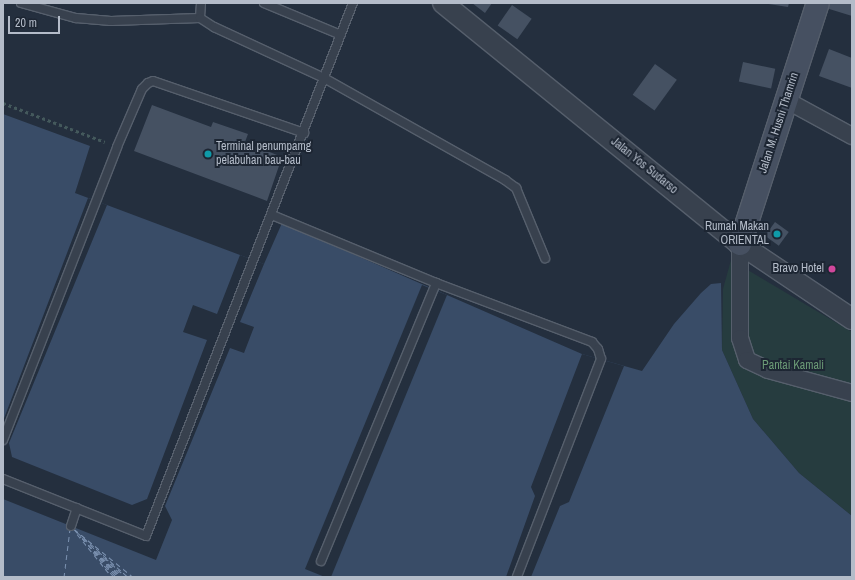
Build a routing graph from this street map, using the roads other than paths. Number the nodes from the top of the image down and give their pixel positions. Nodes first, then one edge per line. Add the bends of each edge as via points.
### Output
1 (21, 3) edge
2 (200, 3) edge
3 (264, 3) edge
4 (353, 3) edge
5 (443, 3) edge
6 (818, 3) edge
7 (200, 18) junction
8 (342, 35) junction
9 (324, 78) junction
10 (786, 100) junction
11 (304, 133) junction
12 (852, 136) edge
13 (272, 215) junction
14 (740, 244) junction
15 (545, 258) dead end
16 (436, 283) junction
17 (852, 320) edge
18 (852, 393) edge
19 (3, 440) edge
20 (3, 478) edge
21 (77, 508) junction
22 (71, 526) dead end
23 (321, 561) dead end
24 (518, 577) edge

1 - 7 lane via 83,19 111,21
2 - 7 lane
3 - 8 lane
4 - 8 lane
5 - 14 street, Jalan Yos Sudarso
6 - 10 main road, Jalan M. Husni Thamrin
7 - 9 lane via 214,27
8 - 9 lane
9 - 11 lane
9 - 15 lane via 516,188
10 - 12 street
10 - 14 main road, Jalan M. Husni Thamrin
11 - 13 lane
11 - 19 lane via 153,81 142,89
13 - 16 lane
13 - 21 lane via 146,536
14 - 17 street, Jalan Yos Sudarso
14 - 18 street via 740,338 747,360 768,370
16 - 23 lane
16 - 24 lane via 592,342 601,359
20 - 21 lane
21 - 22 lane

